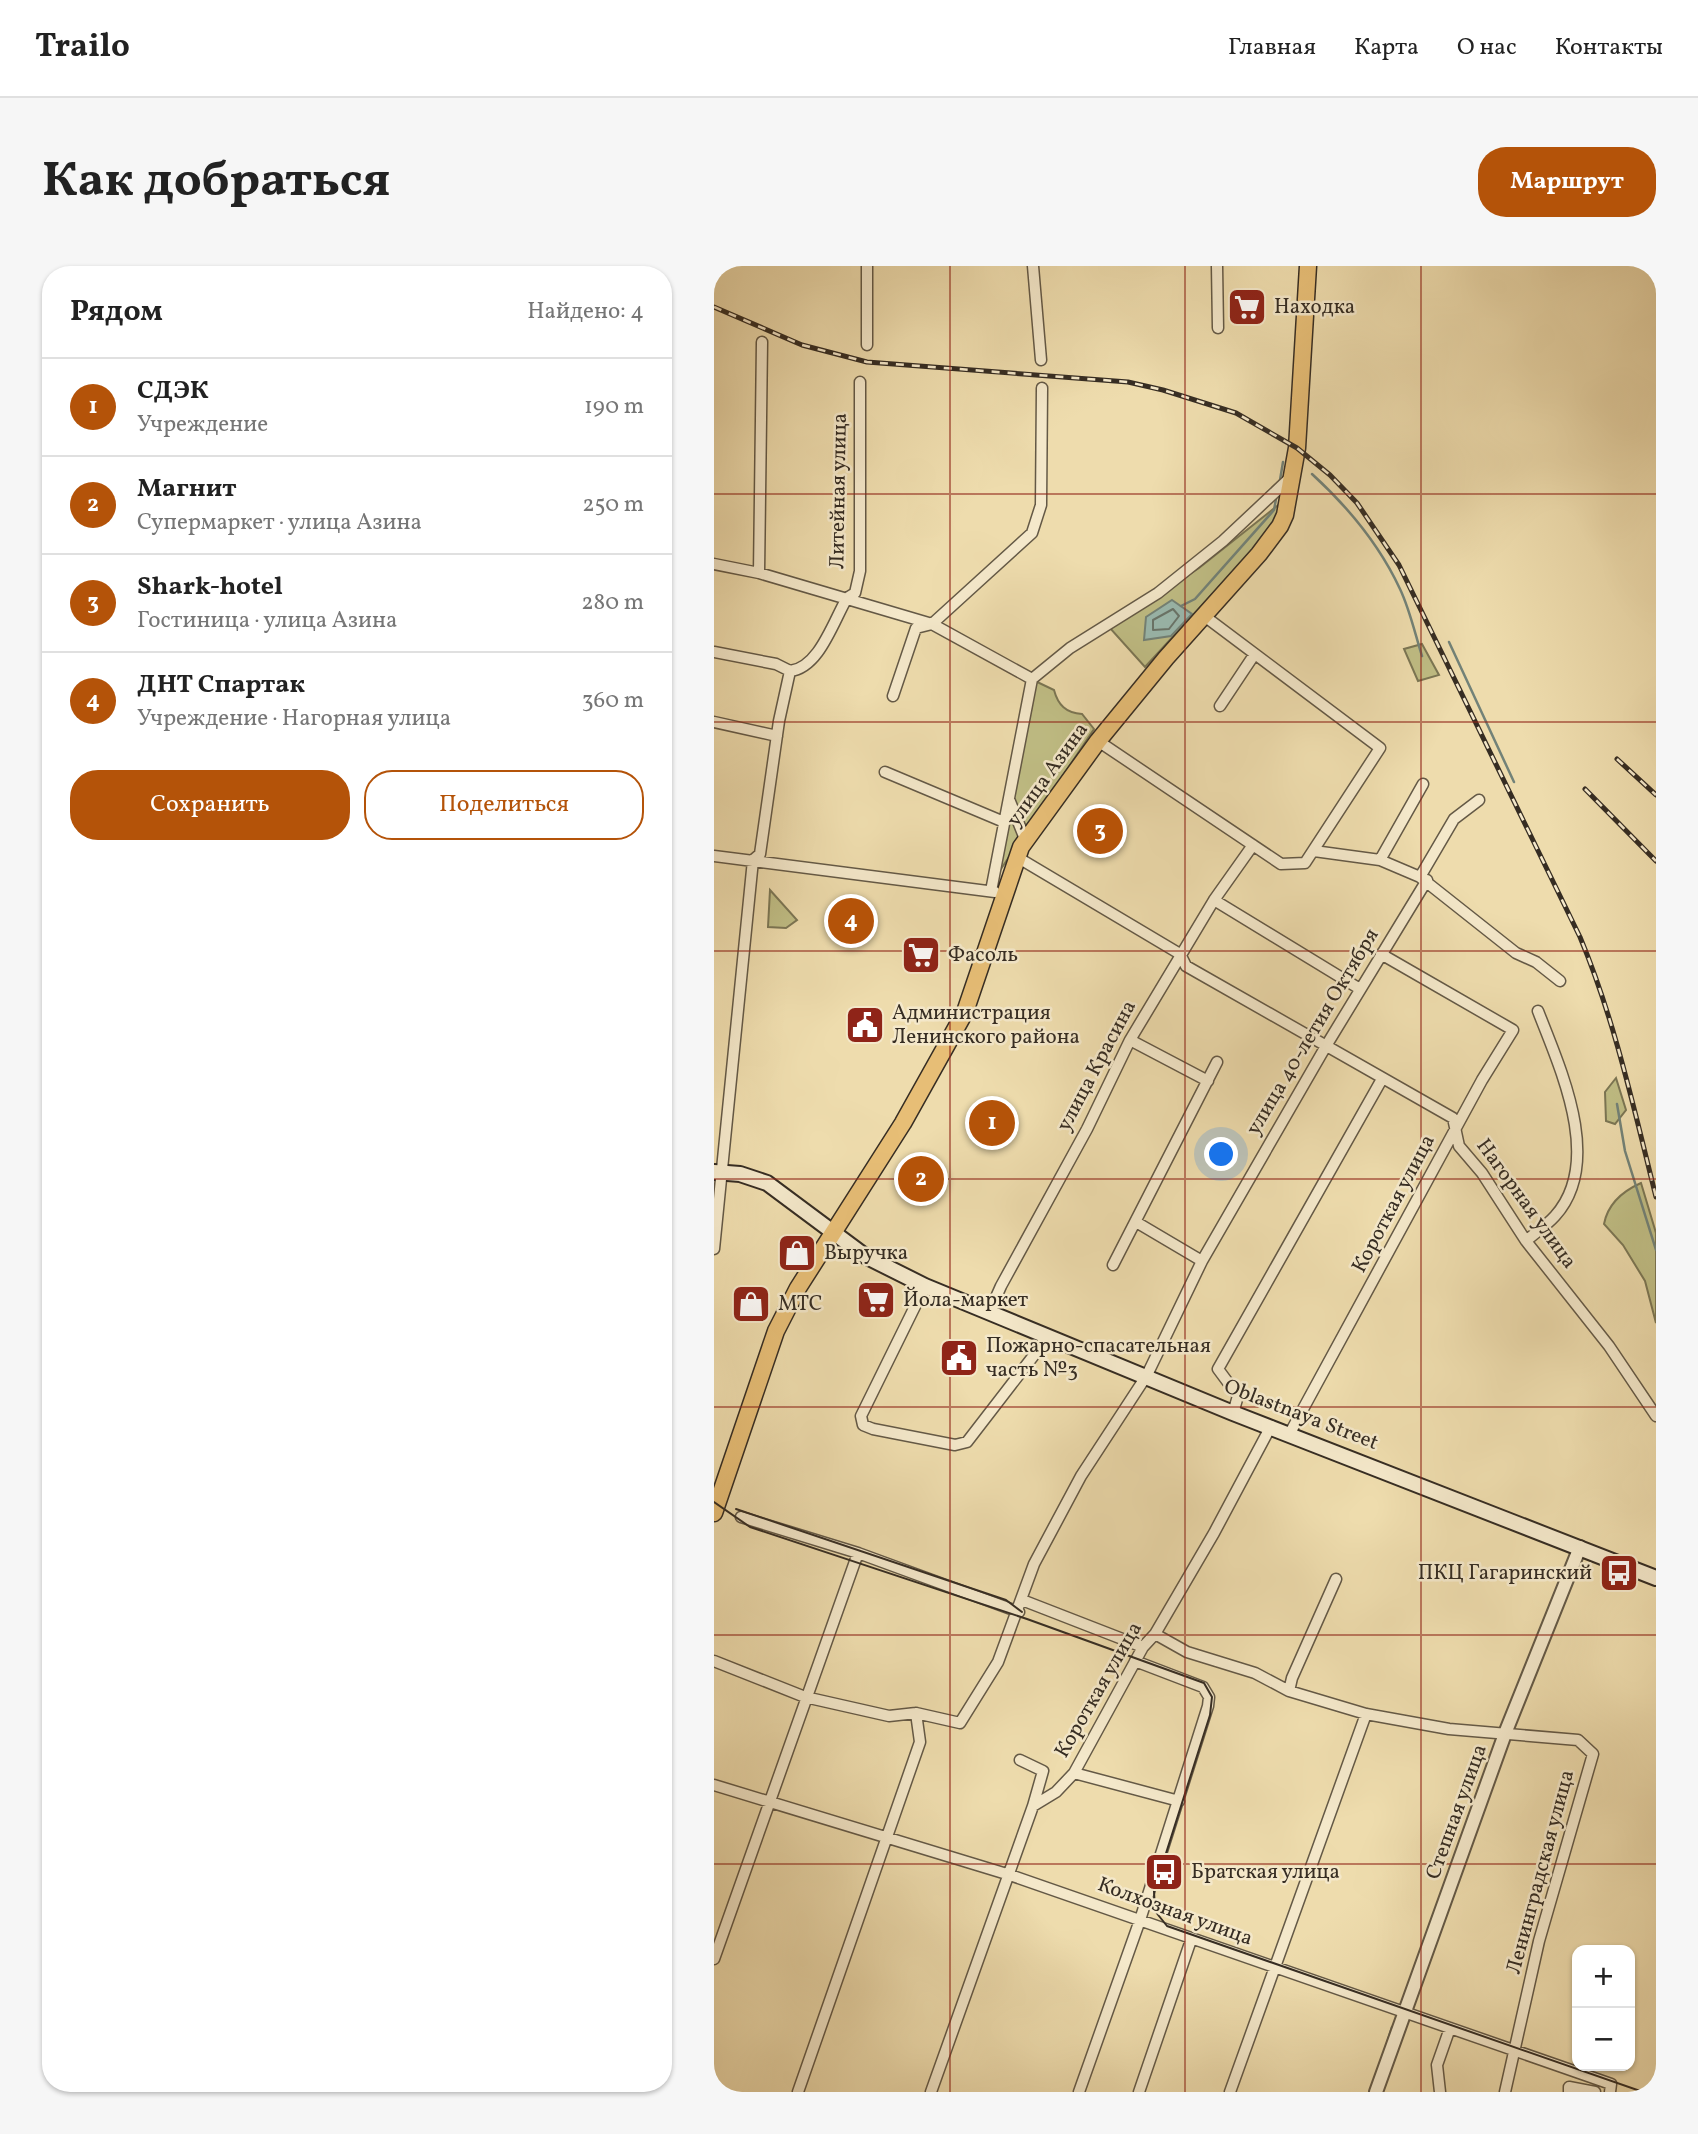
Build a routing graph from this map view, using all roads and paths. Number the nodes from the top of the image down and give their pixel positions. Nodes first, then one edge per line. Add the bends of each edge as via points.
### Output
1 (867, 266) edge
2 (1033, 266) edge
3 (1217, 266) edge
4 (1308, 266) edge
5 (1218, 328) dead end
6 (762, 342) dead end
7 (867, 345) dead end
8 (1041, 360) dead end
9 (860, 382) dead end
10 (1042, 388) dead end
11 (1291, 477) junction
12 (714, 564) edge
13 (759, 573) junction
14 (847, 598) junction
15 (1203, 615) junction
16 (932, 624) junction
17 (714, 652) edge
18 (1254, 655) junction
19 (790, 671) junction
20 (1032, 679) junction
21 (893, 696) dead end
22 (1220, 706) dead end
23 (714, 722) edge
24 (777, 736) junction
25 (1098, 741) junction
26 (885, 772) dead end
27 (1423, 784) dead end
28 (1009, 799) junction
29 (1479, 800) dead end
30 (1004, 822) junction
31 (1025, 839) junction
32 (1253, 845) junction
33 (1314, 851) junction
34 (714, 856) edge
35 (1017, 857) junction
36 (753, 860) junction
37 (1380, 860) junction
38 (1424, 878) junction
39 (997, 892) junction
40 (1214, 900) junction
41 (1180, 954) junction
42 (1381, 954) junction
43 (1560, 981) dead end
44 (1360, 989) junction
45 (1538, 1011) dead end
46 (1130, 1041) junction
47 (1326, 1046) junction
48 (1217, 1062) dead end
49 (1382, 1079) junction
50 (1208, 1081) junction
51 (1457, 1128) junction
52 (718, 1173) edge
53 (1136, 1222) junction
54 (835, 1233) junction
55 (1526, 1241) junction
56 (714, 1249) edge
57 (1202, 1261) junction
58 (1113, 1265) dead end
59 (925, 1286) junction
60 (989, 1314) junction
61 (1048, 1338) junction
62 (1147, 1375) junction
63 (1233, 1413) junction
64 (1656, 1416) edge
65 (1271, 1426) junction
66 (1290, 1433) junction
67 (714, 1513) edge
68 (741, 1517) dead end
69 (1580, 1547) junction
70 (858, 1553) junction
71 (1656, 1578) edge
72 (1336, 1579) dead end
73 (1022, 1600) junction
74 (1018, 1612) junction
75 (1154, 1634) junction
76 (1143, 1647) junction
77 (714, 1661) edge
78 (1135, 1661) junction
79 (1289, 1691) junction
80 (804, 1697) junction
81 (916, 1713) junction
82 (1366, 1714) junction
83 (1506, 1731) junction
84 (1020, 1760) dead end
85 (1074, 1773) junction
86 (714, 1785) edge
87 (768, 1800) junction
88 (1179, 1801) junction
89 (1033, 1806) junction
90 (887, 1835) junction
91 (1010, 1875) junction
92 (1140, 1920) junction
93 (1191, 1940) junction
94 (714, 1959) edge
95 (1273, 1968) junction
96 (1406, 2012) junction
97 (1450, 2028) junction
98 (1516, 2050) junction
99 (798, 2092) edge
100 (931, 2092) edge
101 (1079, 2092) edge
102 (1139, 2092) edge
103 (1230, 2092) edge
104 (1376, 2092) edge
105 (1440, 2092) edge
106 (1505, 2092) edge
107 (1569, 2092) edge
108 (1595, 2092) edge
109 (1610, 2092) edge

1 - 7 street
2 - 8 street
3 - 5 street
4 - 11 main road, улица Азина via 1297,448
6 - 13 street
9 - 14 street, Литейная улица via 860,570 855,593
10 - 16 street via 1041,505 1032,533
11 - 15 main road, улица Азина via 1285,515 1273,537
11 - 20 street via 1223,541 1158,593 1070,648
12 - 13 street
13 - 14 street
14 - 16 street
14 - 19 street, Литейная улица via 813,661
15 - 18 street
15 - 25 main road, улица Азина
16 - 20 street
16 - 21 street via 916,628
17 - 19 street via 776,663
18 - 22 street
18 - 33 street via 1380,748
19 - 24 street
20 - 28 street
23 - 24 street
24 - 36 street via 760,854
25 - 31 main road, улица Азина
25 - 32 street
26 - 30 street
27 - 37 street
28 - 30 street
28 - 31 street
29 - 38 street, улица 40-летия Октября via 1454,819
30 - 39 street
31 - 35 main road, улица Азина
32 - 33 street via 1281,864 1293,866 1305,863
32 - 40 street, улица Красина
33 - 37 street
34 - 36 street
35 - 39 main road, улица Азина
35 - 41 street, Нагорная улица
36 - 39 street
36 - 52 street
37 - 38 street
38 - 42 street, улица 40-летия Октября
38 - 43 street via 1516,953
39 - 54 main road, улица Азина via 965,1012
40 - 41 street, улица Красина
40 - 44 street
41 - 46 street, улица Красина
41 - 47 street, Нагорная улица via 1186,966
42 - 44 street, улица 40-летия Октября
42 - 51 street, Короткая улица via 1513,1030
44 - 47 street, улица 40-летия Октября
45 - 55 street via 1569,1093 1579,1155 1556,1215
46 - 50 street
46 - 60 street, улица Красина
47 - 49 street, Нагорная улица
47 - 57 street, улица 40-летия Октября
48 - 50 street
49 - 51 street, Нагорная улица via 1452,1118
49 - 63 street via 1218,1369 1238,1396
50 - 53 street
51 - 55 street, Нагорная улица via 1459,1146
51 - 66 street, Короткая улица
52 - 54 main road, Oblastnaya Street via 767,1183
52 - 56 street
53 - 57 street
53 - 58 street
54 - 59 main road, Oblastnaya Street via 865,1256
54 - 67 main road, улица Азина via 776,1331
55 - 64 street, Нагорная улица via 1609,1346
57 - 62 street, улица 40-летия Октября
59 - 60 main road, Oblastnaya Street
59 - 61 street via 861,1416 863,1425 955,1445 967,1442
60 - 61 main road, Oblastnaya Street
61 - 62 main road, Oblastnaya Street
62 - 63 main road, Oblastnaya Street
62 - 73 street, улица 40-летия Октября via 1081,1476 1034,1564
63 - 65 main road, Oblastnaya Street
65 - 66 main road, Oblastnaya Street
65 - 75 street, Короткая улица
66 - 69 main road, Oblastnaya Street
68 - 70 street
69 - 71 main road, Oblastnaya Street
69 - 83 street, Степная улица
70 - 74 street
70 - 80 street
72 - 79 street
73 - 74 street, улица 40-летия Октября
73 - 76 street
74 - 81 street, улица 40-летия Октября via 998,1662 960,1723
75 - 76 street, Короткая улица
75 - 79 street via 1187,1652 1255,1673
76 - 78 street, Короткая улица
77 - 80 street
78 - 85 street, Короткая улица
78 - 88 street via 1203,1687 1209,1697
79 - 82 street
80 - 81 street via 889,1716
80 - 87 street
81 - 90 street via 920,1742
82 - 83 street via 1449,1729
82 - 95 street
83 - 96 street, Степная улица
83 - 98 street, Ленинградская улица via 1578,1740 1593,1754 1539,1941
84 - 89 street via 1043,1771
85 - 88 street
85 - 89 street, Короткая улица via 1056,1792
86 - 87 street, Колхозная улица
87 - 90 street, Колхозная улица
87 - 94 street
88 - 92 street
89 - 91 street
90 - 91 street, Колхозная улица
90 - 99 street
91 - 92 street, Колхозная улица
91 - 100 street
92 - 93 street, Колхозная улица
92 - 101 street
93 - 95 street, Колхозная улица
93 - 102 street
95 - 96 street, Колхозная улица
95 - 103 street
96 - 97 street, Колхозная улица
96 - 104 street, Степная улица
97 - 98 street, Колхозная улица
97 - 105 street via 1437,2065
98 - 106 street, Ленинградская улица
98 - 109 street, Колхозная улица via 1611,2084
107 - 108 street via 1569,2087

